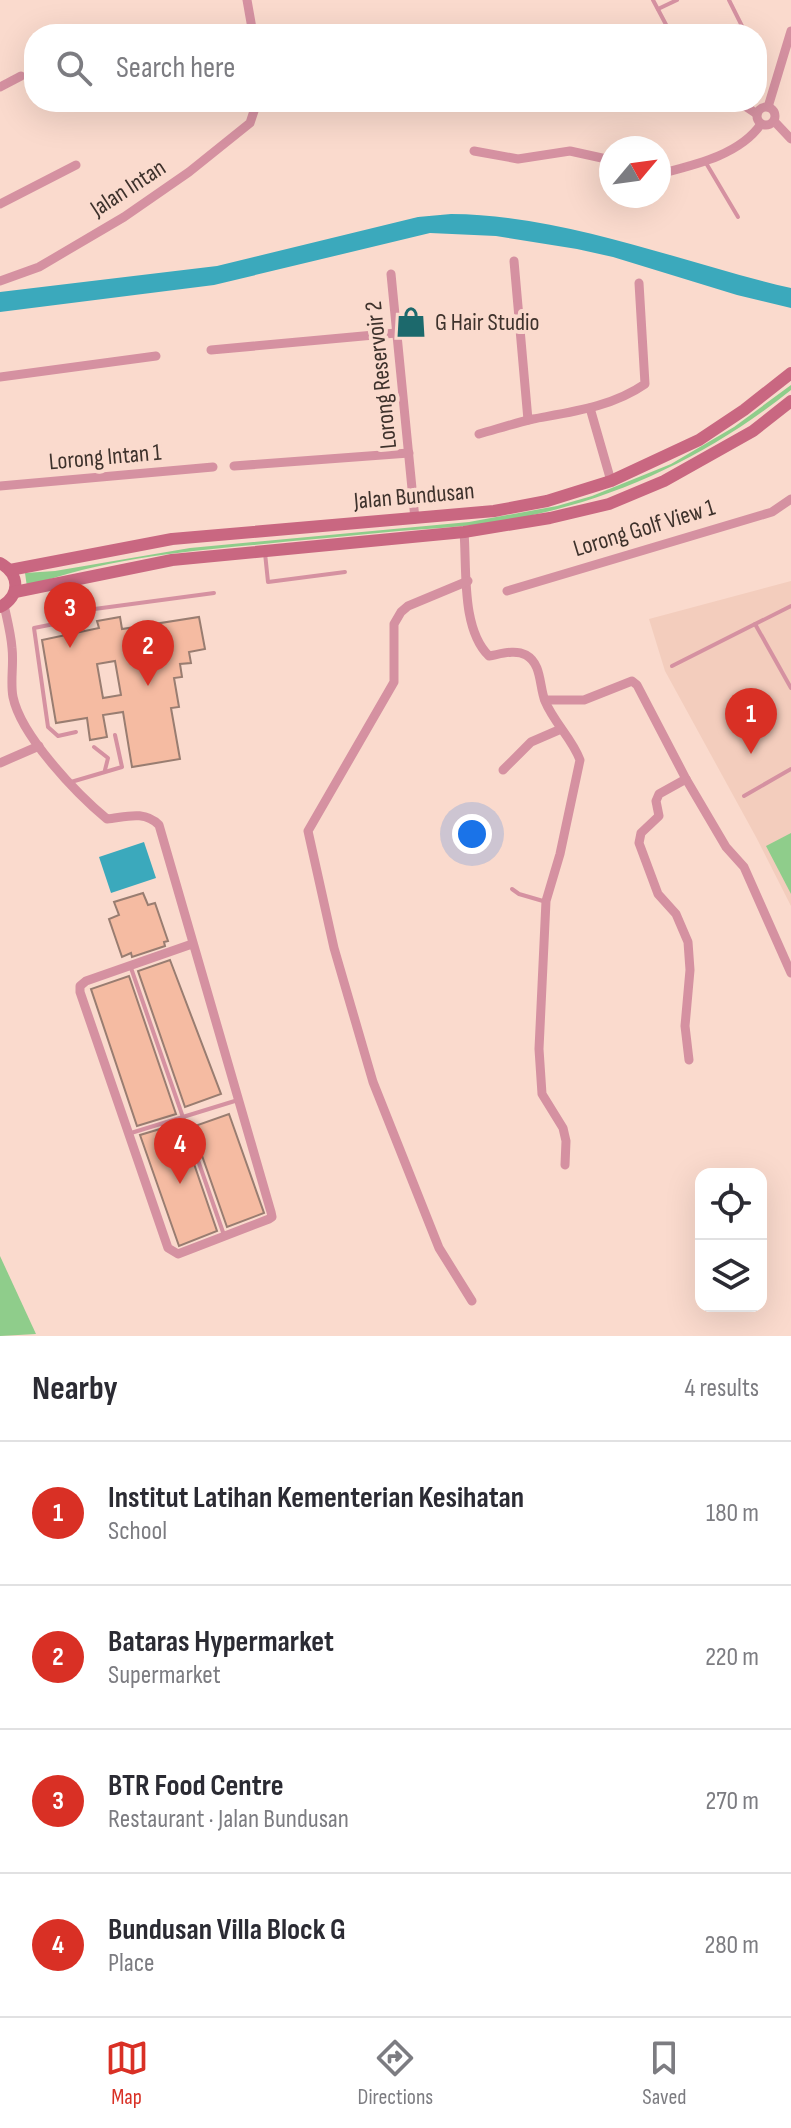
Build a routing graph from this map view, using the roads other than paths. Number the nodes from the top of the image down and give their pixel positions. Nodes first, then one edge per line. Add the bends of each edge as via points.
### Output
1 (247, 0) edge
2 (653, 0) edge
3 (676, 0) edge
4 (729, 0) edge
5 (658, 9) junction
6 (251, 24) edge
7 (666, 24) edge
8 (741, 24) edge
9 (791, 31) edge
10 (21, 76) dead end
11 (0, 87) edge
12 (768, 107) joint
13 (254, 112) edge
14 (751, 112) edge
15 (762, 112) edge
16 (759, 119) junction
17 (774, 121) junction
18 (791, 139) edge
19 (474, 151) dead end
20 (599, 157) edge
21 (705, 161) junction
22 (76, 165) dead end
23 (671, 171) edge
24 (0, 204) edge
25 (738, 217) dead end
26 (514, 261) dead end
27 (391, 274) dead end
28 (0, 281) edge
29 (639, 283) dead end
30 (396, 333) junction
31 (211, 350) dead end
32 (156, 356) dead end
33 (791, 373) edge
34 (0, 377) edge
35 (791, 401) edge
36 (590, 408) junction
37 (528, 420) junction
38 (479, 434) dead end
39 (409, 453) junction
40 (234, 466) dead end
41 (213, 467) dead end
42 (611, 481) junction
43 (0, 486) edge
44 (791, 499) edge
45 (415, 519) junction
46 (464, 532) junction
47 (264, 550) junction
48 (5, 566) edge
49 (345, 572) dead end
50 (468, 581) junction
51 (507, 591) dead end
52 (15, 592) junction
53 (214, 593) dead end
54 (2, 606) edge
55 (791, 606) edge
56 (87, 610) dead end
57 (59, 623) dead end
58 (755, 624) junction
59 (672, 666) dead end
60 (791, 688) edge
61 (545, 700) junction
62 (561, 729) junction
63 (76, 732) dead end
64 (115, 735) dead end
65 (39, 746) junction
66 (94, 747) dead end
67 (0, 763) edge
68 (791, 769) edge
69 (503, 770) dead end
70 (104, 772) junction
71 (686, 779) junction
72 (71, 782) junction
73 (744, 796) dead end
74 (512, 889) dead end
75 (546, 901) junction
76 (192, 944) junction
77 (130, 966) junction
78 (791, 973) edge
79 (689, 1060) dead end
80 (240, 1099) junction
81 (183, 1117) junction
82 (129, 1134) junction
83 (565, 1165) dead end
84 (225, 1236) junction
85 (472, 1301) dead end

1 - 6 street
2 - 5 lane
3 - 5 lane
4 - 8 lane
5 - 7 lane
9 - 12 street
10 - 11 street
12 - 17 street
13 - 28 street, Jalan Intan via 250,123 150,199 39,267
14 - 16 street
15 - 16 street
16 - 17 street
16 - 21 street via 753,136
17 - 18 street
19 - 20 street via 518,159 570,151
21 - 23 street
21 - 25 lane
22 - 24 street
26 - 37 street
27 - 30 street, Lorong Reservoir 2
29 - 36 street via 645,384
30 - 31 street
30 - 39 street, Lorong Reservoir 2
32 - 34 street
33 - 42 main road, Jalan Bundusan via 699,440
35 - 46 main road, Jalan Bundusan via 753,431 609,504
36 - 37 street
36 - 42 street
37 - 38 street
39 - 40 street
39 - 45 street, Lorong Reservoir 2
41 - 43 street, Lorong Intan 1
42 - 45 main road, Jalan Bundusan via 494,511
44 - 51 street, Lorong Golf View 1 via 772,512
45 - 48 main road, Jalan Bundusan via 172,539
46 - 47 main road, Jalan Bundusan
46 - 50 street
47 - 49 lane via 268,582
47 - 52 main road, Jalan Bundusan via 172,560
48 - 52 main road
50 - 61 street via 471,627 478,645 489,656 516,651 529,656
50 - 85 street via 401,612 394,624 394,682 308,831 334,948 373,1082 439,1248
52 - 54 main road
53 - 56 lane
54 - 65 street via 12,649 13,697
55 - 58 lane
57 - 63 lane via 34,628 48,727 58,736
58 - 59 lane
58 - 60 lane
61 - 62 street
61 - 71 street via 584,700 632,681
62 - 69 street via 531,742
62 - 75 street via 580,760
64 - 70 lane via 122,767
65 - 67 street
65 - 72 street
66 - 70 lane via 108,758
68 - 73 lane
70 - 72 lane
71 - 78 street via 726,847 744,867
71 - 79 street via 659,794 659,816 641,833 639,843 658,894 676,914 688,942
72 - 76 street via 107,819 143,814 159,825
74 - 75 lane
75 - 83 street via 542,1094 563,1128
76 - 77 street
76 - 80 street
77 - 81 lane
77 - 82 street via 80,986
80 - 81 lane
80 - 84 street via 272,1217
81 - 82 lane
81 - 84 lane
82 - 84 street via 168,1248 178,1254

